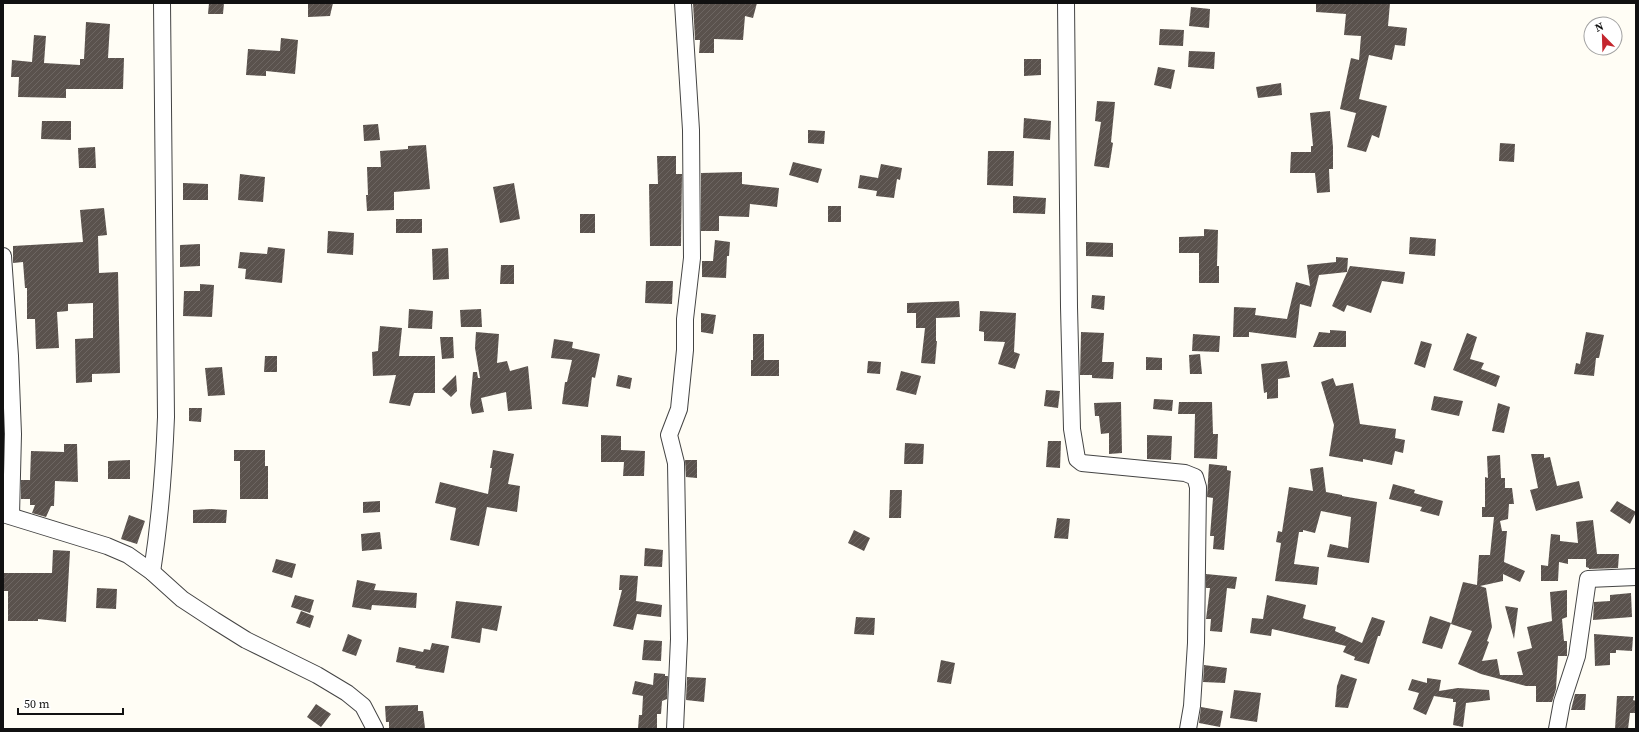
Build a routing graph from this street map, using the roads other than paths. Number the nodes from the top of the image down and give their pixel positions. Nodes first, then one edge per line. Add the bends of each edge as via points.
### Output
1 (162, 3) edge
2 (683, 3) edge
3 (1066, 3) edge
4 (3, 256) edge
5 (7, 515) edge
6 (152, 572) junction
7 (1636, 577) edge
8 (375, 729) edge
9 (675, 729) edge
10 (1188, 729) edge
11 (1557, 729) edge

1 - 6 street via 166,416 159,526
2 - 9 street via 691,130 692,258 679,409 669,435 675,455 676,471 679,638
3 - 10 street via 1069,307 1072,429 1077,459 1082,462 1185,473 1195,477 1198,488 1196,643
4 - 5 street via 13,434
5 - 6 street via 107,546 128,555
6 - 8 street via 182,599 246,640 347,693 363,706
7 - 11 street via 1588,579 1577,656 1562,702

